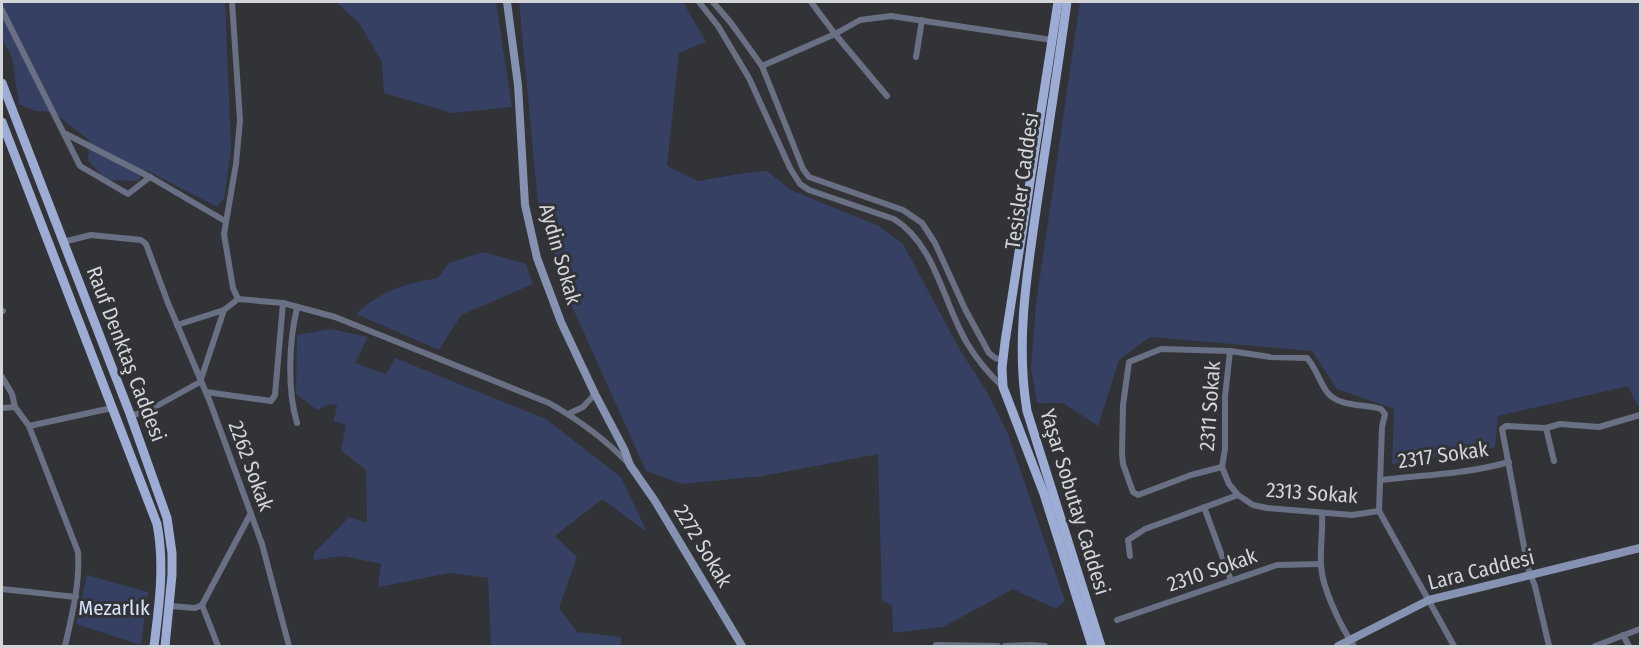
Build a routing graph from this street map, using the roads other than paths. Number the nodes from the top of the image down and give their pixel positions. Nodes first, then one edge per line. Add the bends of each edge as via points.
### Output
1 (232, 2) edge
2 (507, 2) edge
3 (699, 2) edge
4 (713, 2) edge
5 (811, 2) edge
6 (1058, 2) edge
7 (1067, 2) edge
8 (2, 10) edge
9 (922, 20) junction
10 (835, 34) junction
11 (1052, 40) junction
12 (916, 57) dead end
13 (762, 66) junction
14 (2, 82) edge
15 (887, 96) dead end
16 (2, 122) edge
17 (66, 134) junction
18 (150, 177) junction
19 (225, 220) junction
20 (62, 239) junction
21 (238, 299) junction
22 (283, 303) junction
23 (297, 308) junction
24 (224, 310) junction
25 (177, 326) junction
26 (1230, 351) junction
27 (1003, 360) junction
28 (1022, 366) junction
29 (2, 377) edge
30 (200, 382) junction
31 (1023, 384) junction
32 (1003, 387) junction
33 (206, 392) junction
34 (595, 394) junction
35 (15, 407) junction
36 (2, 408) edge
37 (112, 408) junction
38 (130, 414) junction
39 (568, 414) junction
40 (1641, 415) edge
41 (297, 423) dead end
42 (29, 426) junction
43 (1546, 428) junction
44 (1554, 461) dead end
45 (1509, 462) junction
46 (630, 465) junction
47 (1222, 467) junction
48 (1381, 480) junction
49 (1238, 495) junction
50 (1204, 507) junction
51 (1379, 511) junction
52 (251, 513) junction
53 (1322, 513) junction
54 (1641, 548) edge
55 (1130, 556) dead end
56 (1321, 564) junction
57 (1531, 576) junction
58 (1231, 580) junction
59 (2, 589) edge
60 (76, 597) junction
61 (1430, 600) junction
62 (202, 605) junction
63 (170, 606) junction
64 (1117, 620) dead end
65 (1641, 629) edge
66 (1623, 635) junction
67 (1351, 643) edge
68 (65, 646) edge
69 (154, 646) edge
70 (165, 646) edge
71 (218, 646) edge
72 (289, 646) edge
73 (742, 646) edge
74 (936, 646) edge
75 (998, 646) edge
76 (1005, 646) edge
77 (1045, 646) edge
78 (1092, 646) edge
79 (1101, 646) edge
80 (1338, 646) edge
81 (1454, 646) edge
82 (1549, 646) edge
83 (1595, 646) edge
84 (1629, 646) edge

1 - 19 street via 240,120
2 - 34 street, Aydin Sokak via 519,85 525,205 537,258
3 - 32 street via 749,78 800,184 906,226 927,256 967,342
4 - 13 street
5 - 10 street
6 - 11 main road
7 - 28 main road, Tesisler Caddesi via 1025,288
8 - 17 street
9 - 10 street via 891,16 860,20
9 - 11 street
9 - 12 street
10 - 13 street
10 - 15 street
11 - 27 main road
13 - 27 street via 803,170 809,177 903,210 922,223 989,353
14 - 20 main road, Rauf Denktaş Caddesi
16 - 37 main road, Rauf Denktaş Caddesi
17 - 18 street
17 - 18 street via 80,166 128,194
18 - 19 street
19 - 21 street via 231,277
20 - 25 street, 2262 Sokak via 91,235 141,240 150,251
20 - 38 main road, Rauf Denktaş Caddesi
21 - 22 street
21 - 24 street
22 - 23 street
22 - 33 street via 275,395 271,401
23 - 39 street via 335,317
23 - 41 street via 292,328 292,406
24 - 25 street
24 - 30 street
25 - 30 street, 2262 Sokak
26 - 47 street, 2311 Sokak
26 - 47 street via 1161,349 1129,362 1123,405 1123,464 1133,492 1138,495
26 - 48 street via 1307,358 1327,393 1336,400 1381,409 1385,414
27 - 28 main road
27 - 32 main road
28 - 31 main road, Yaşar Sobutay Caddesi
29 - 35 street
30 - 33 street, 2262 Sokak
30 - 38 street via 154,407
31 - 32 main road via 1016,390
31 - 79 main road, Yaşar Sobutay Caddesi via 1027,411
32 - 78 main road via 1044,494
33 - 52 street, 2262 Sokak
34 - 39 street via 583,407
34 - 46 street, Aydin Sokak
35 - 36 street
35 - 42 street
37 - 42 street
37 - 69 main road, Rauf Denktaş Caddesi via 160,539
38 - 63 main road, Rauf Denktaş Caddesi via 167,518 172,553
39 - 46 street
40 - 43 street via 1599,427 1560,424
42 - 60 street via 78,552
43 - 44 street
43 - 45 street via 1502,429
45 - 48 street, 2317 Sokak via 1488,468
45 - 57 street
46 - 73 street, 2272 Sokak
47 - 49 street, 2311 Sokak
48 - 51 street
49 - 50 street, 2313 Sokak
49 - 53 street, 2313 Sokak via 1267,508
50 - 55 street, 2313 Sokak via 1145,529 1128,540
50 - 58 street
51 - 53 street, 2313 Sokak via 1352,515
51 - 61 street
52 - 62 street
52 - 72 street, 2262 Sokak
53 - 56 street
54 - 57 street, Lara Caddesi
56 - 58 street, 2310 Sokak via 1277,565
56 - 67 street via 1323,580
57 - 61 street, Lara Caddesi
57 - 82 street
58 - 64 street, 2310 Sokak
59 - 60 street
60 - 68 street
61 - 67 street, Lara Caddesi
61 - 81 street
62 - 63 street
62 - 71 street
63 - 70 main road, Rauf Denktaş Caddesi
65 - 66 street
66 - 83 street
66 - 84 street
67 - 80 street, Lara Caddesi
74 - 75 street
76 - 77 street

